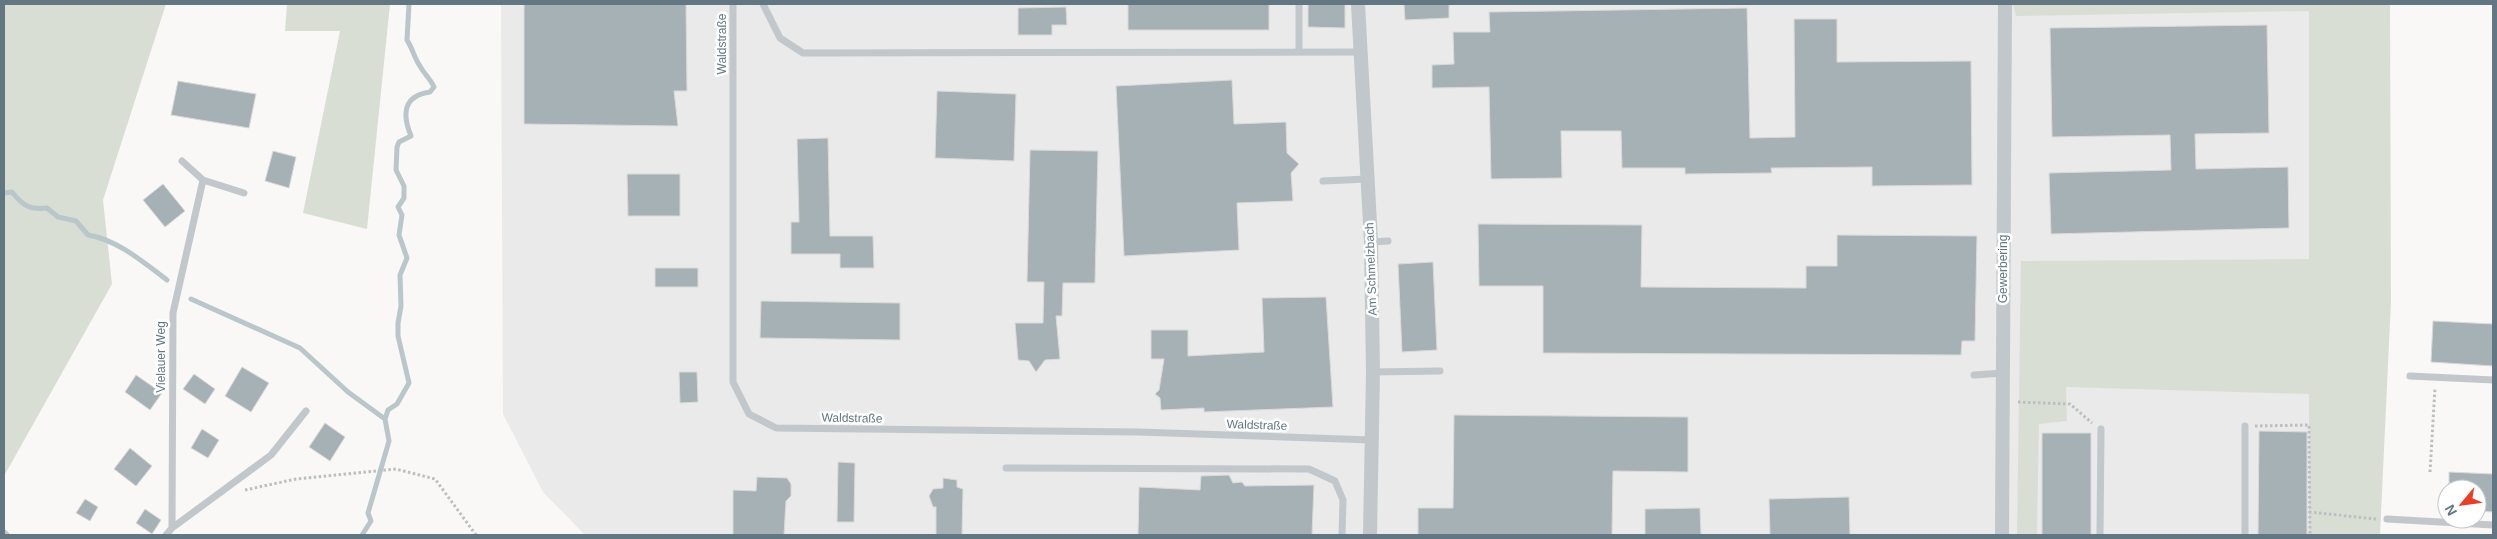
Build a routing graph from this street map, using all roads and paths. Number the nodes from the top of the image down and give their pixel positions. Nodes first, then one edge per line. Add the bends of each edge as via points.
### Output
1 (733, 4) edge
2 (763, 4) edge
3 (1299, 4) edge
4 (1358, 4) edge
5 (2005, 4) edge
6 (1299, 50) junction
7 (1360, 52) junction
8 (182, 161) dead end
9 (1367, 179) junction
10 (203, 180) junction
11 (1323, 181) dead end
12 (244, 193) dead end
13 (1388, 241) dead end
14 (1371, 242) junction
15 (1440, 371) dead end
16 (1373, 372) junction
17 (2003, 373) junction
18 (1974, 375) dead end
19 (2410, 376) dead end
20 (2436, 377) junction
21 (2493, 380) edge
22 (2003, 401) junction
23 (306, 411) dead end
24 (2245, 426) joint
25 (2101, 429) joint
26 (1373, 440) junction
27 (1006, 468) dead end
28 (2430, 472) dead end
29 (242, 490) dead end
30 (2309, 512) junction
31 (2387, 519) joint
32 (2493, 525) edge
33 (172, 528) junction
34 (166, 535) edge
35 (476, 535) edge
36 (1342, 535) edge
37 (1370, 535) edge
38 (2002, 535) edge
39 (2100, 535) edge
40 (2245, 535) edge
41 (2310, 535) edge

1 - 26 lane, Waldstraße via 733,382 749,414 776,428 1139,432
2 - 6 lane via 780,38 803,53
3 - 6 lane
4 - 7 street, Am Schmelzbach
5 - 17 street, Gewerbering
6 - 7 lane
7 - 9 street, Am Schmelzbach
8 - 10 lane
9 - 11 lane
9 - 14 street, Am Schmelzbach
10 - 12 lane
10 - 33 lane, Vielauer Weg via 173,313
13 - 14 lane
14 - 16 street, Am Schmelzbach
15 - 16 lane
16 - 26 street, Am Schmelzbach
17 - 18 lane
17 - 22 street, Gewerbering
19 - 20 lane
20 - 21 lane
20 - 28 path
22 - 25 path via 2070,404
22 - 38 street, Gewerbering
23 - 33 lane via 271,455
24 - 30 path via 2309,425
24 - 40 lane
25 - 39 lane
26 - 37 street, Am Schmelzbach
27 - 36 lane via 1309,469 1335,481 1342,500
29 - 35 path via 296,479 396,469 435,479
30 - 31 path
30 - 41 path
31 - 32 lane
33 - 34 lane

